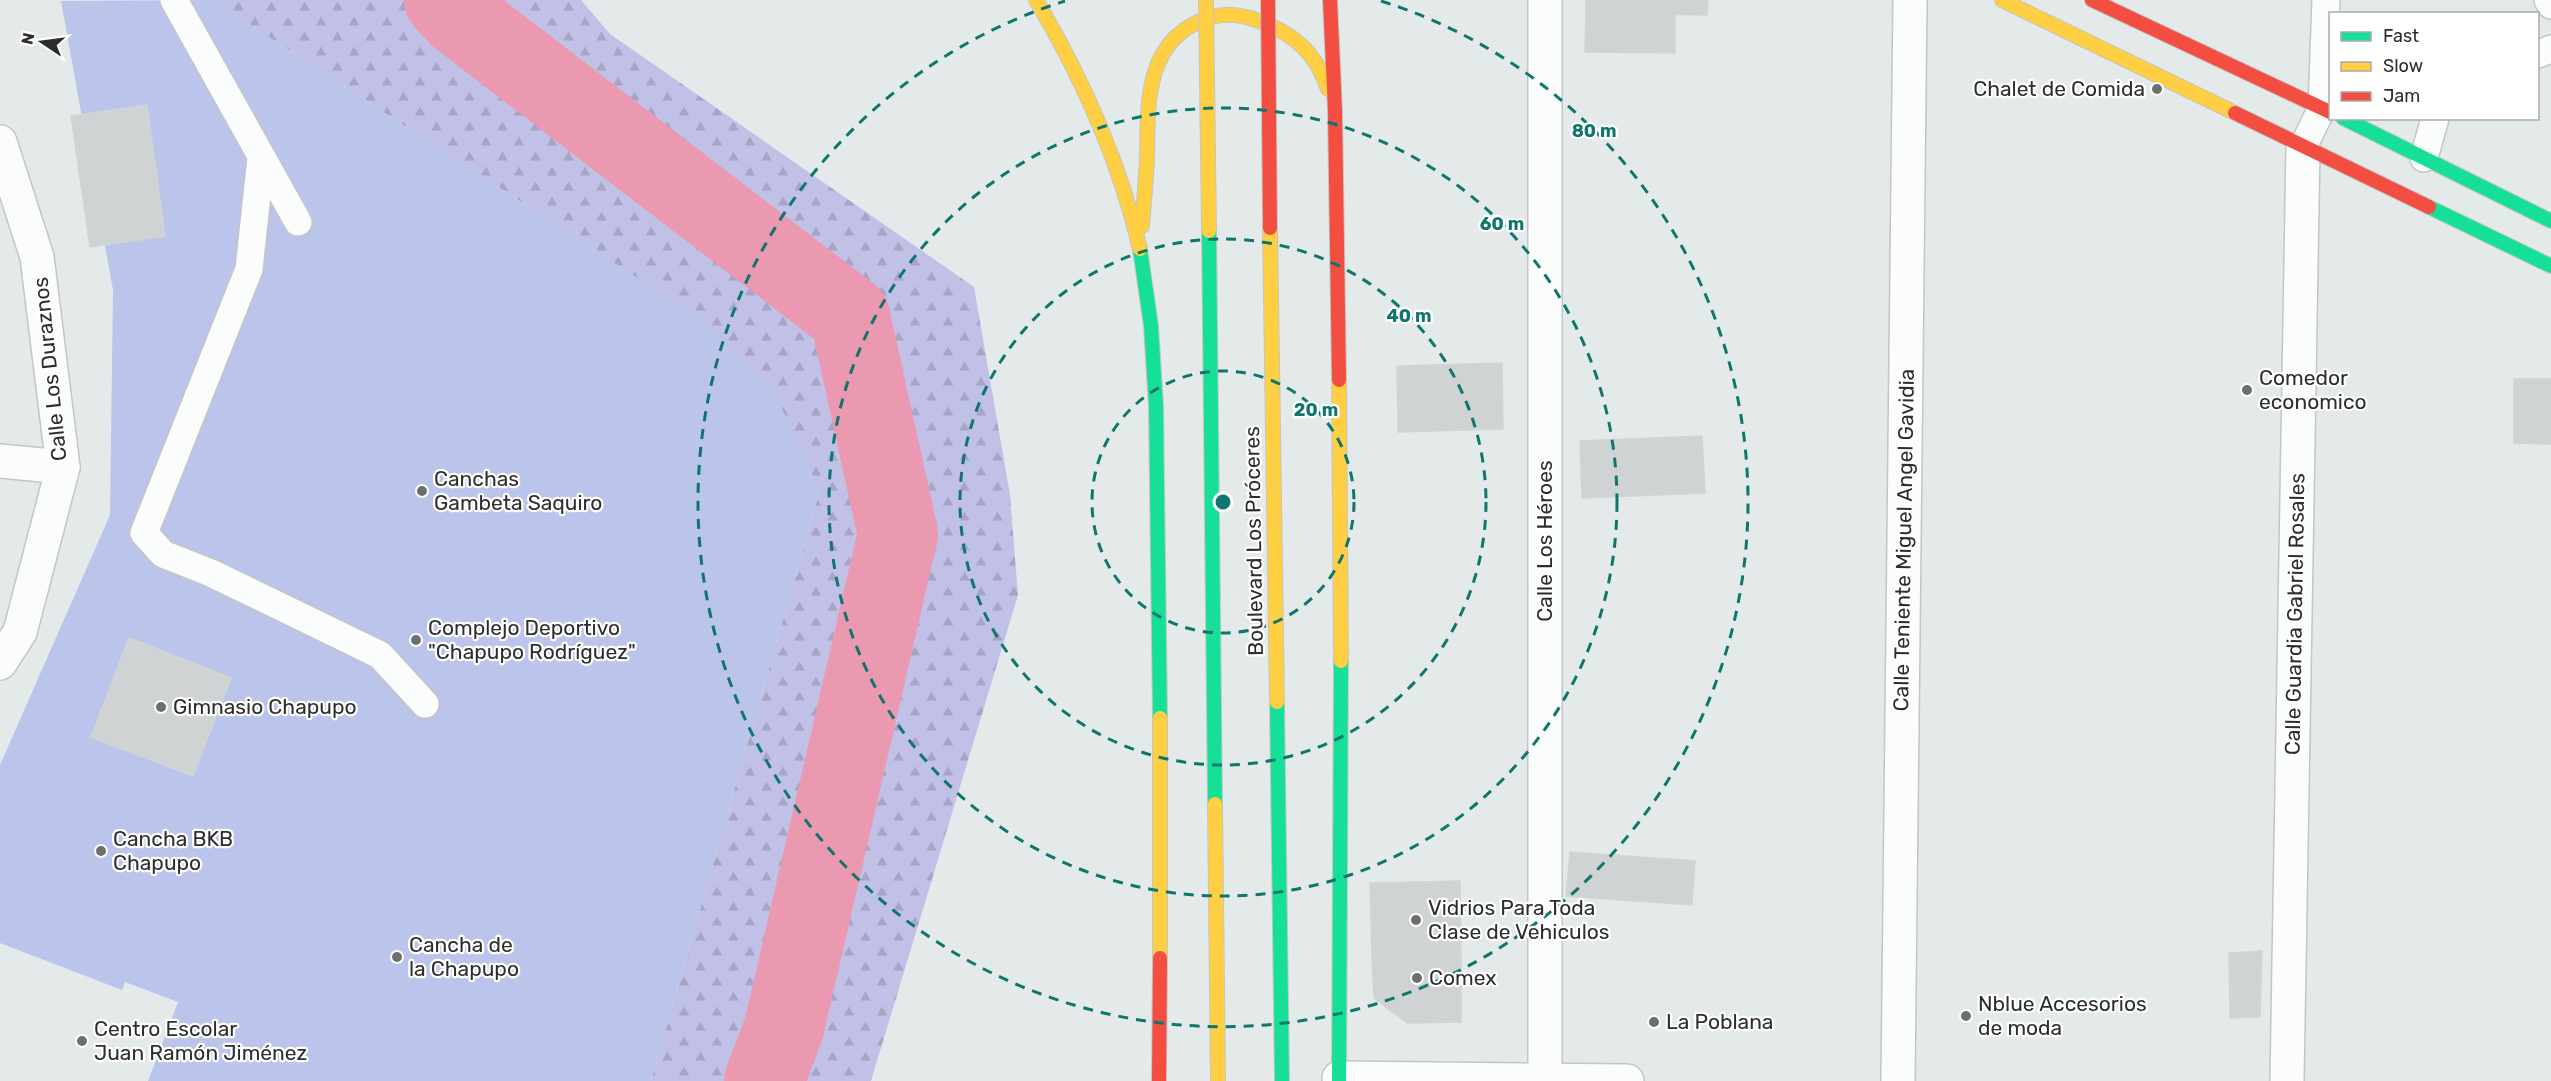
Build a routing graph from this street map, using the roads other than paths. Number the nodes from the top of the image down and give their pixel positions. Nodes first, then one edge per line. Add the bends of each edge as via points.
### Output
1 (174, 0) edge
2 (1036, 0) edge
3 (1206, 0) edge
4 (1268, 0) edge
5 (1330, 0) edge
6 (1545, 0) edge
7 (1910, 0) edge
8 (2002, 0) edge
9 (2092, 0) edge
10 (2326, 0) edge
11 (2548, 0) edge
12 (2551, 5) edge
13 (2329, 56) edge
14 (1335, 111) junction
15 (2329, 112) edge
16 (2329, 117) edge
17 (2346, 120) edge
18 (2434, 120) edge
19 (0, 142) edge
20 (2303, 147) junction
21 (261, 158) junction
22 (2424, 158) junction
23 (2551, 221) edge
24 (298, 222) dead end
25 (1140, 250) junction
26 (2551, 266) edge
27 (0, 460) edge
28 (63, 467) junction
29 (0, 663) edge
30 (425, 704) dead end
31 (1339, 1080) edge
32 (1159, 1081) edge
33 (1218, 1081) edge
34 (1282, 1081) edge
35 (1545, 1081) edge
36 (1627, 1081) edge
37 (1898, 1081) edge
38 (2287, 1081) edge

1 - 21 lane
2 - 25 main road via 1071,57 1114,155
3 - 33 main road, Boulevard Los Próceres, bridge
4 - 34 main road, Boulevard Los Próceres, bridge
5 - 14 main road
6 - 35 street, Calle Los Héroes
7 - 37 street, Calle Teniente Miguel Angel Gavidia
8 - 20 main road
9 - 15 main road
10 - 13 lane
11 - 12 lane
14 - 25 main road via 1311,49 1285,30 1251,18 1219,14 1189,24 1166,42 1153,70
14 - 31 main road via 1342,574
16 - 20 lane
17 - 22 main road
18 - 22 lane
19 - 28 street, Calle Los Duraznos via 37,257
20 - 26 main road
20 - 38 street, Calle Guardia Gabriel Rosales
21 - 24 lane
21 - 30 lane via 249,269 144,533 163,554 211,573 380,655
22 - 23 main road
25 - 32 main road via 1156,415 1163,859
27 - 28 street
28 - 29 street, Calle Los Duraznos via 20,632
31 - 35 street
35 - 36 street

